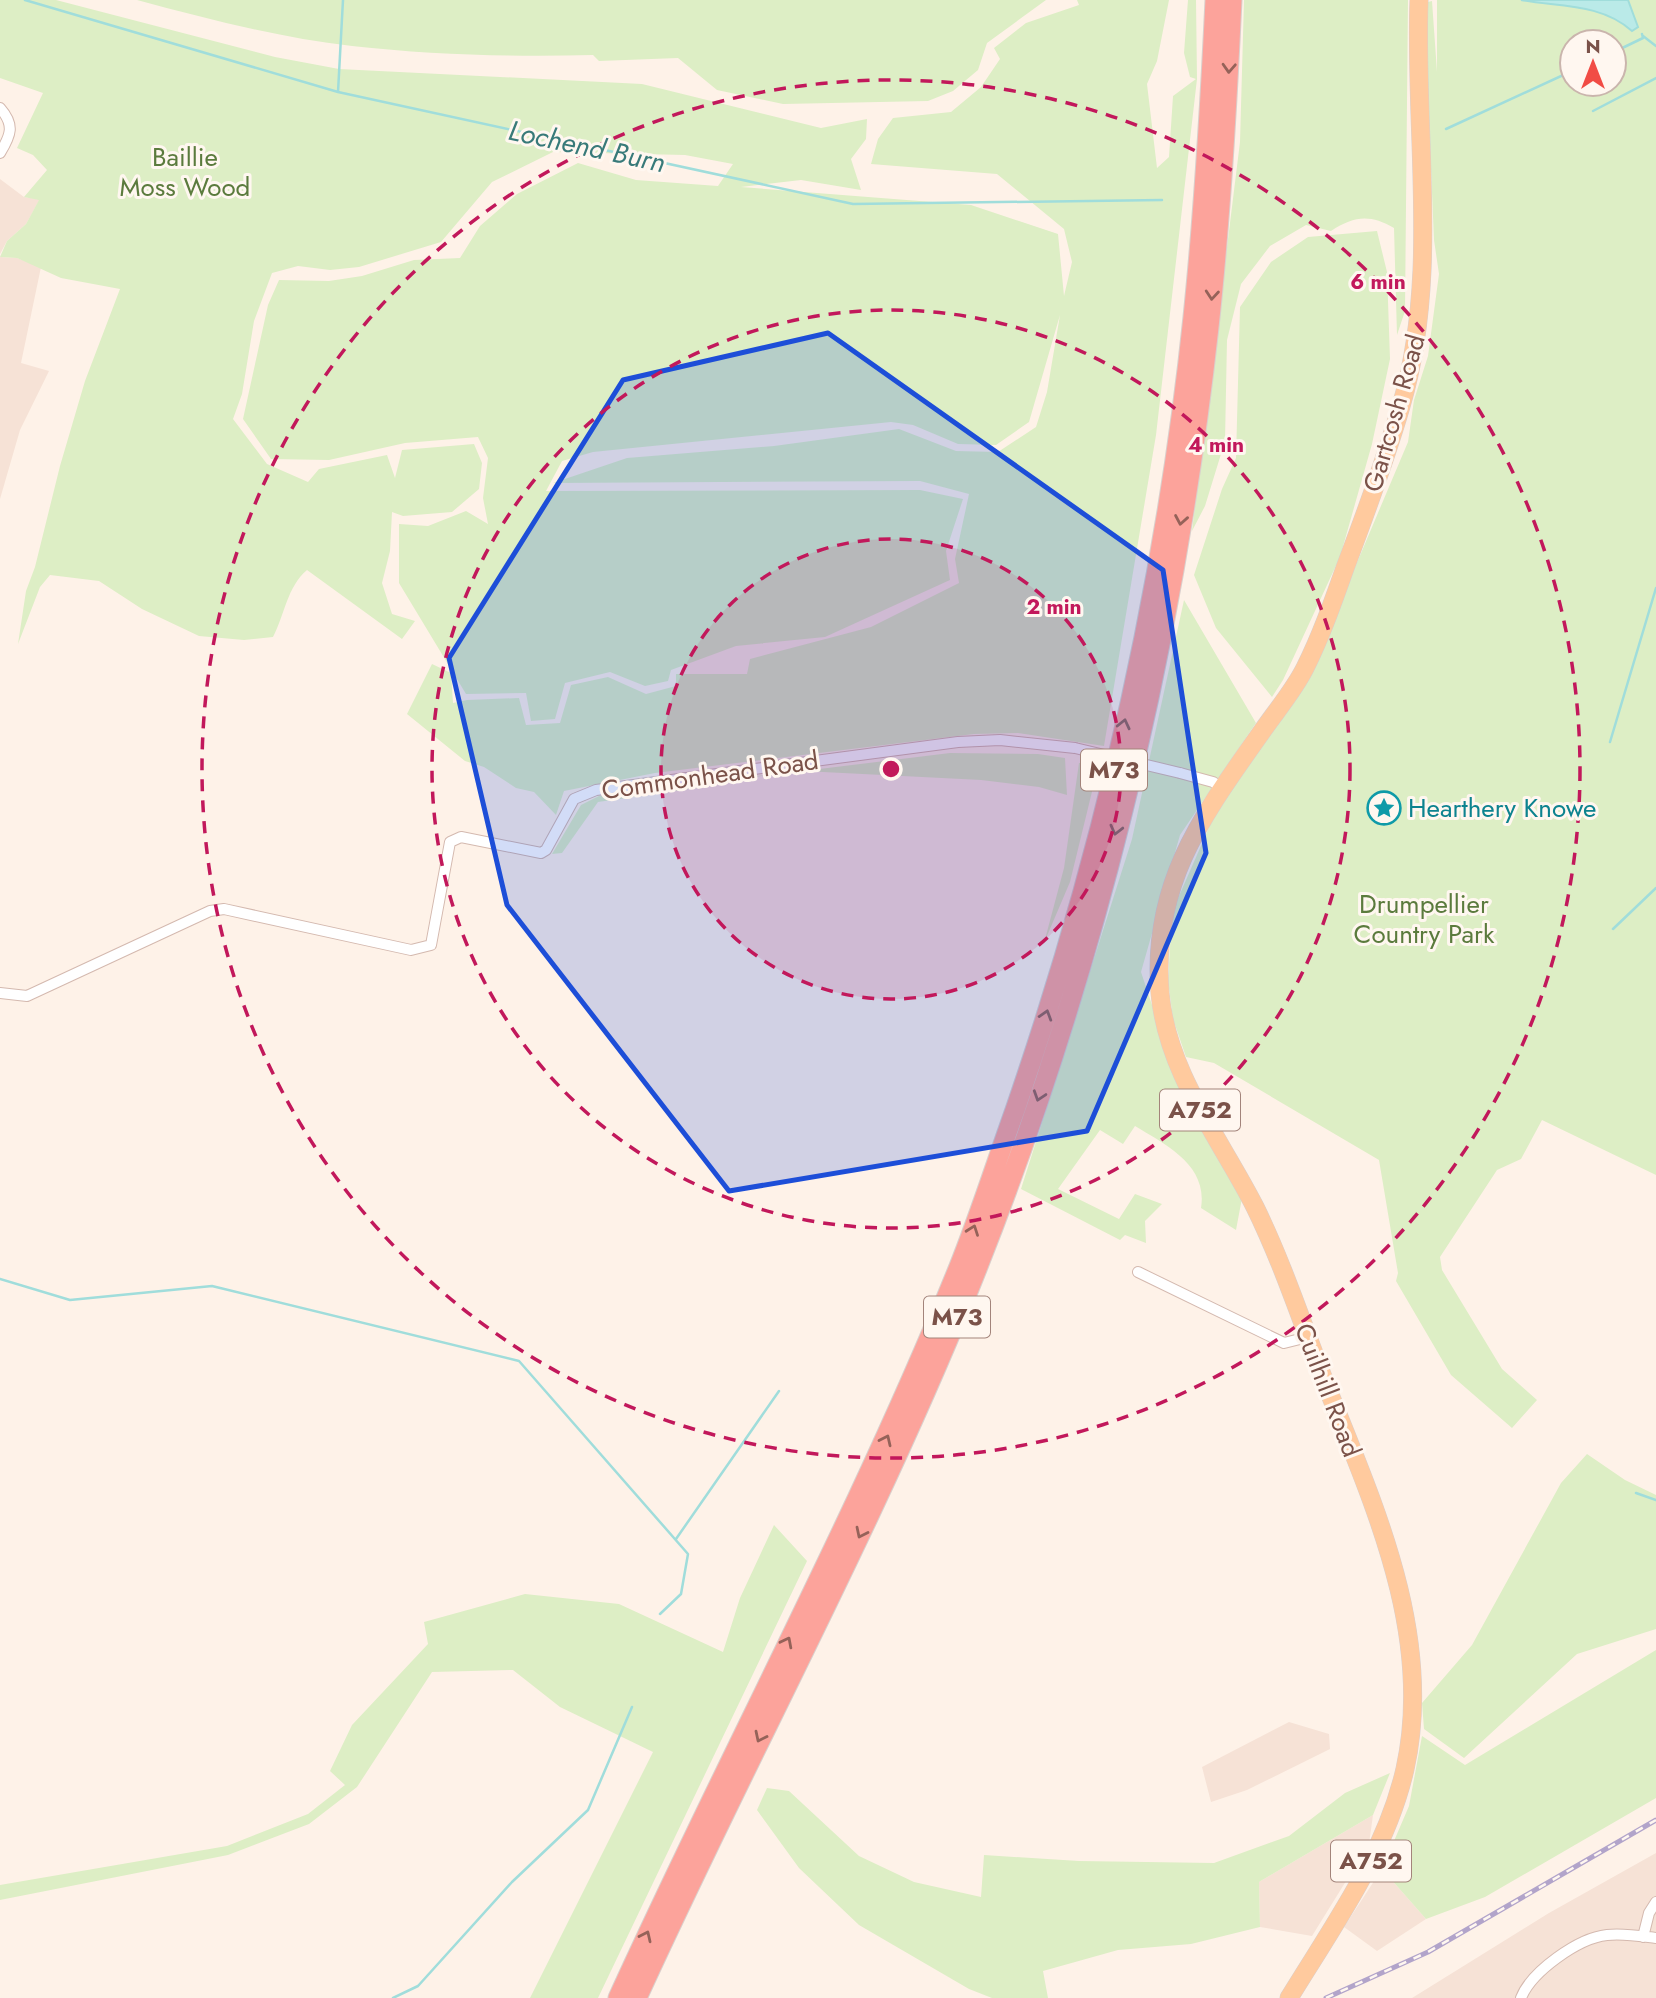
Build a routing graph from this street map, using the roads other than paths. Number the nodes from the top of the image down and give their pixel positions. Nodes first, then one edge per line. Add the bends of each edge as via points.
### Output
1 (1215, 0) edge
2 (1232, 0) edge
3 (1419, 0) edge
4 (0, 108) edge
5 (0, 153) edge
6 (1222, 788) junction
7 (0, 993) edge
8 (1138, 1272) dead end
9 (1308, 1338) junction
10 (1656, 1902) edge
11 (1643, 1937) junction
12 (1656, 1938) edge
13 (618, 1998) edge
14 (637, 1998) edge
15 (1289, 1998) edge
16 (1521, 1998) edge

13 -> 1 highway, M73 via 901,1407 982,1206 1038,1043 1076,915 1134,681 1175,456 1208,146
2 -> 14 highway, M73 via 1226,151 1191,464 1151,685 1071,995 970,1286 904,1441
3 - 6 main road, Gartcosh Road / A752 via 1421,316 1403,400 1375,488 1304,671
4 - 5 street via 11,127
6 - 7 street, Commonhead Road, bridge via 1075,748 1000,740 596,790 574,799 541,853 461,837 450,842 431,945 411,950 224,909 210,911 27,996
6 - 9 main road, Cuilhill Road / A752 via 1193,833 1169,892 1160,936 1161,1003 1186,1082 1255,1207
8 - 9 street via 1284,1343
9 - 15 main road, Cuilhill Road / A752 via 1403,1601 1414,1695 1404,1773 1382,1837
10 - 11 street
11 - 12 street
11 - 16 street via 1607,1935 1584,1942 1538,1972

